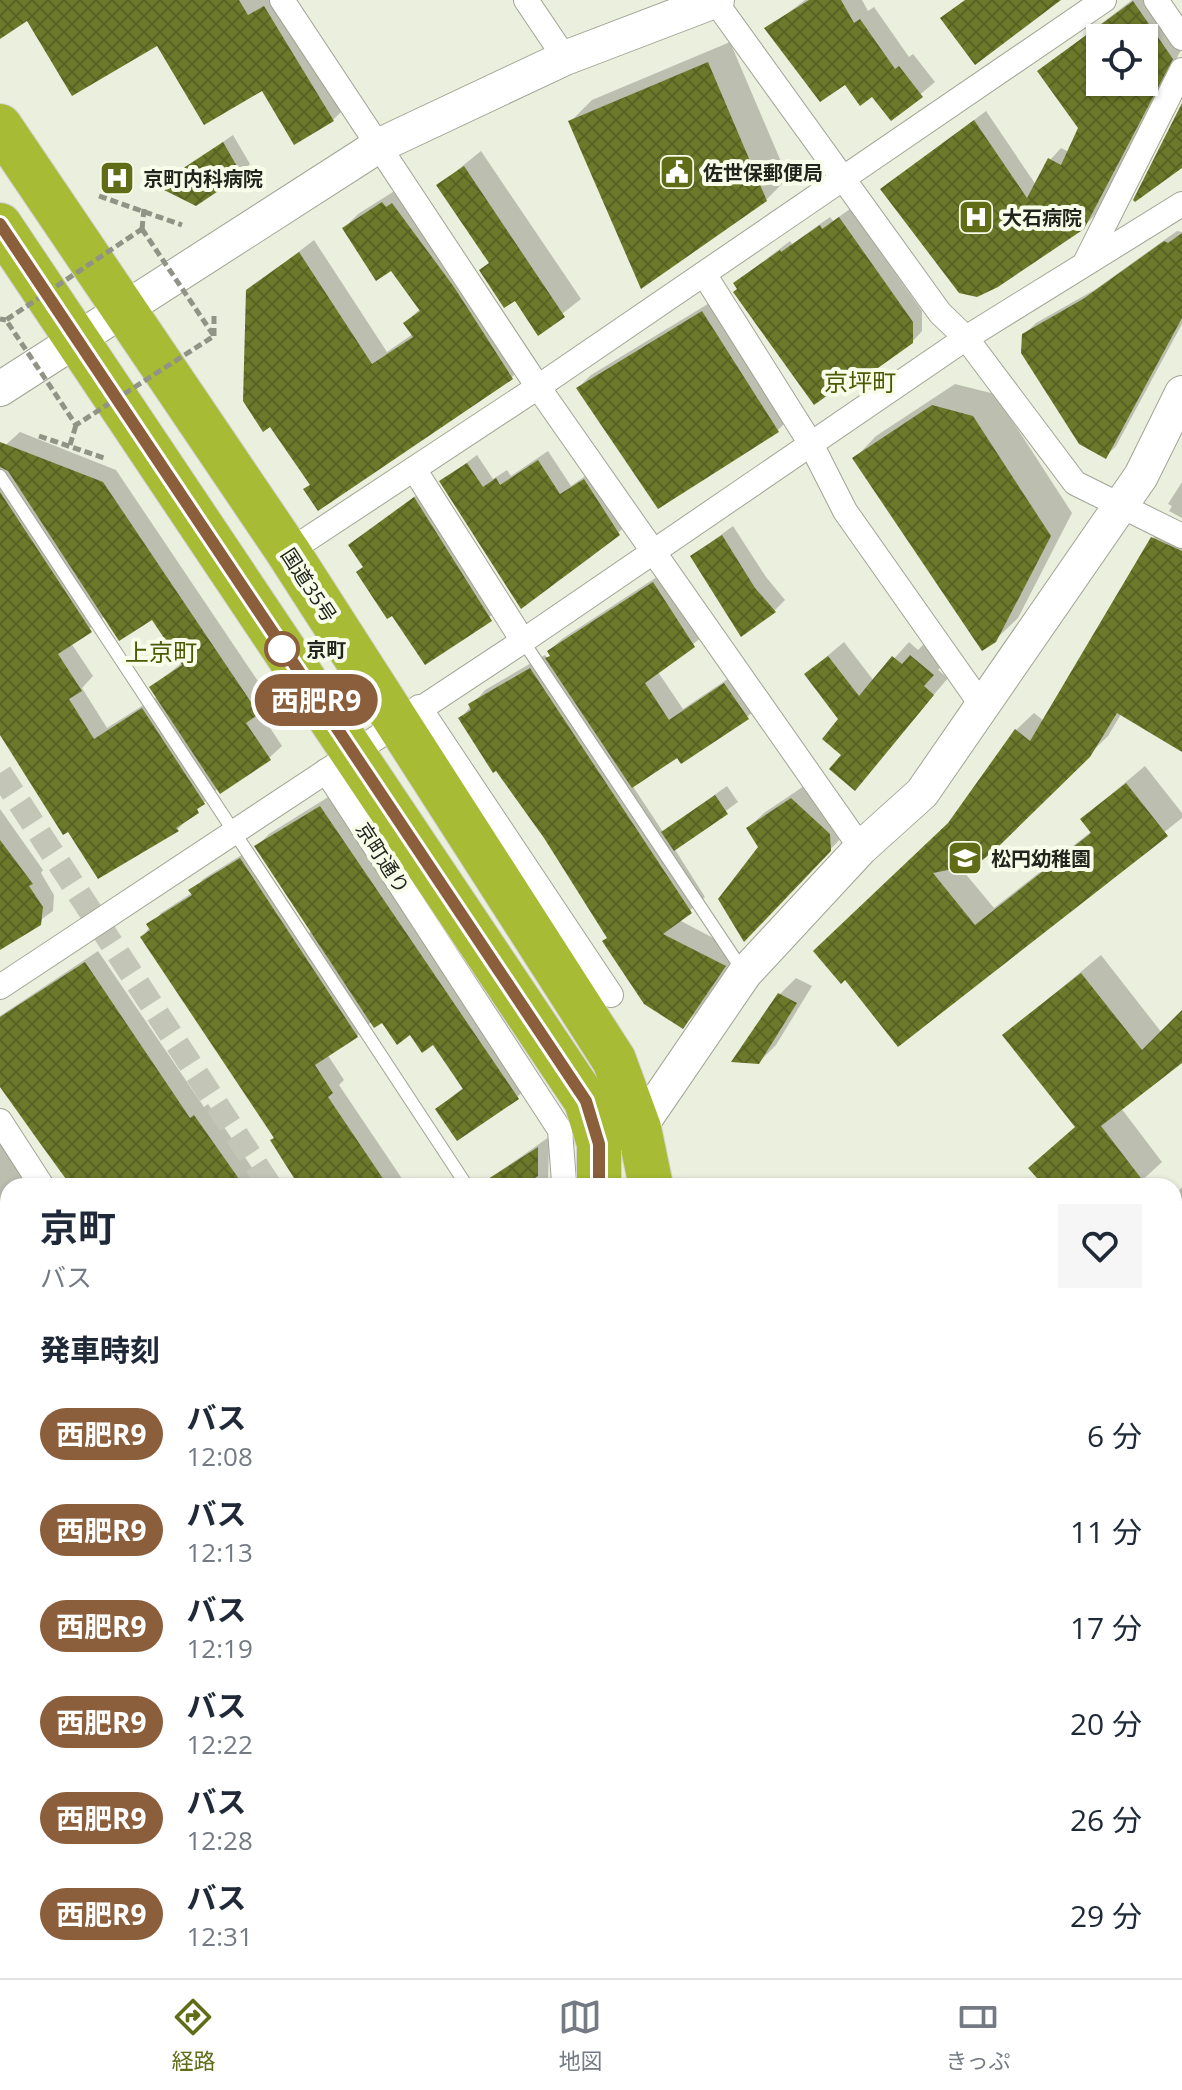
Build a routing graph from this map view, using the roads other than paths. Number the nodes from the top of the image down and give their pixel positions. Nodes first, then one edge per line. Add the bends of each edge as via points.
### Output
1 (282, 0) edge
2 (526, 0) edge
3 (715, 0) edge
4 (1104, 0) edge
5 (1156, 0) edge
6 (1182, 38) edge
7 (565, 58) junction
8 (1182, 70) edge
9 (0, 126) edge
10 (378, 146) junction
11 (843, 179) junction
12 (1182, 204) edge
13 (0, 225) edge
14 (1086, 261) junction
15 (704, 274) junction
16 (122, 310) junction
17 (966, 338) junction
18 (77, 339) junction
19 (538, 387) junction
20 (0, 389) edge
21 (1182, 393) edge
22 (811, 444) junction
23 (414, 469) junction
24 (0, 476) edge
25 (1119, 506) junction
26 (1182, 536) edge
27 (653, 549) junction
28 (288, 552) junction
29 (523, 641) junction
30 (983, 707) junction
31 (408, 714) junction
32 (339, 763) junction
33 (235, 833) junction
34 (861, 848) junction
35 (745, 973) junction
36 (0, 987) edge
37 (611, 995) dead end
38 (0, 1121) edge
39 (639, 1128) junction
40 (587, 1171) edge
41 (37, 1178) edge
42 (462, 1178) edge
43 (649, 1178) edge

1 - 10 street
2 - 7 street
3 - 7 street
3 - 11 street
4 - 11 street
5 - 6 street
7 - 10 street
8 - 14 street
9 - 16 highway, 国道35号
10 - 16 street
10 - 19 street
11 - 15 street
11 - 17 street via 940,313
12 - 14 street
13 - 18 highway
14 - 17 street
15 - 19 street
15 - 22 street
16 - 18 street
16 - 28 highway, 国道35号
17 - 22 street
17 - 25 street via 1075,483
18 - 20 street
18 - 32 highway
19 - 23 street
19 - 27 street
21 - 25 street via 1141,476
22 - 27 street
22 - 30 street via 845,511
23 - 28 street
23 - 29 street
24 - 33 lane
25 - 26 street
25 - 30 street
27 - 29 street
27 - 34 street
28 - 31 highway, 国道35号
29 - 31 street
29 - 35 lane
30 - 34 street via 922,793
31 - 32 street
31 - 37 street
31 - 39 highway, 国道35号 via 614,1060
32 - 33 street
32 - 40 highway via 586,1101
33 - 36 street
33 - 42 lane
34 - 35 street
35 - 39 street
38 - 41 street
39 - 40 street
39 - 43 highway, 国道35号

